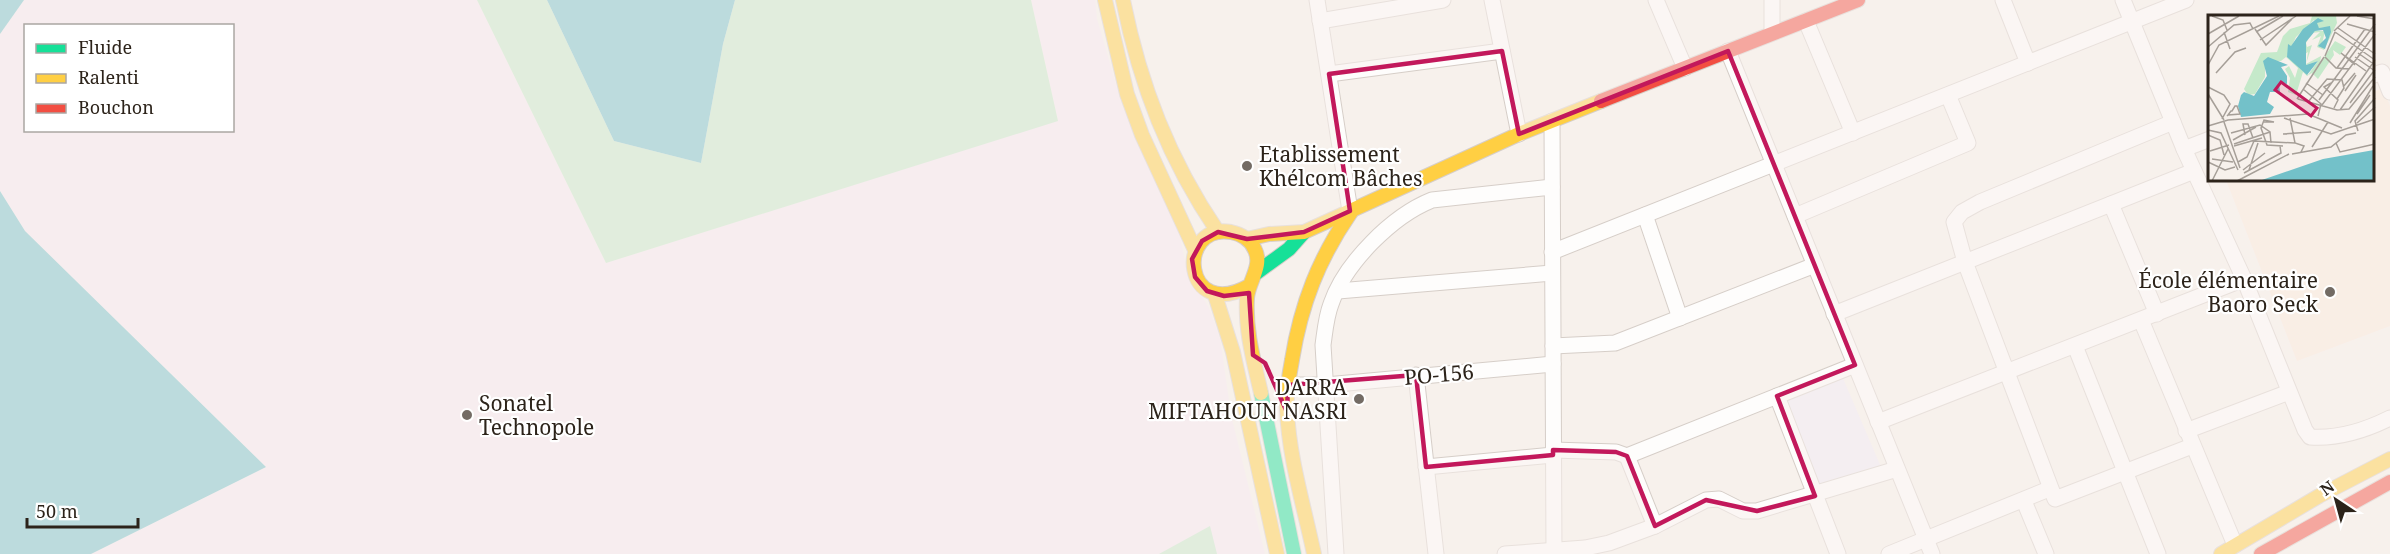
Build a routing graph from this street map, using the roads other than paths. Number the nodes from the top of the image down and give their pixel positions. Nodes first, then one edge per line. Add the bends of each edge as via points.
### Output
1 (1105, 0) edge
2 (1123, 0) edge
3 (1317, 0) edge
4 (1443, 0) edge
5 (1492, 0) edge
6 (1656, 0) edge
7 (1773, 0) edge
8 (1858, 0) edge
9 (2003, 0) edge
10 (2124, 0) edge
11 (2186, 0) edge
12 (1404, 3) edge
13 (1320, 21) junction
14 (1806, 21) junction
15 (2132, 22) junction
16 (1772, 33) junction
17 (1502, 51) junction
18 (1728, 51) junction
19 (2028, 63) junction
20 (1685, 68) junction
21 (2375, 74) edge
22 (1329, 75) junction
23 (2390, 92) edge
24 (1948, 95) junction
25 (1552, 121) junction
26 (2173, 122) junction
27 (1853, 133) junction
28 (1519, 134) junction
29 (2208, 140) edge
30 (2184, 149) junction
31 (1774, 164) junction
32 (2194, 171) junction
33 (1552, 188) junction
34 (2111, 204) junction
35 (1351, 211) junction
36 (1645, 215) junction
37 (1795, 216) junction
38 (1218, 232) junction
39 (1304, 232) junction
40 (1247, 239) junction
41 (1195, 250) junction
42 (1552, 252) junction
43 (1965, 262) junction
44 (1815, 265) junction
45 (1256, 273) junction
46 (1552, 273) junction
47 (2244, 279) junction
48 (1249, 286) junction
49 (1338, 291) junction
50 (1215, 295) junction
51 (1834, 314) junction
52 (2157, 314) junction
53 (1680, 318) junction
54 (2141, 320) junction
55 (2075, 345) junction
56 (1553, 346) junction
57 (1253, 355) junction
58 (1553, 364) junction
59 (1855, 365) junction
60 (2007, 372) junction
61 (1416, 375) junction
62 (1278, 381) junction
63 (1326, 385) junction
64 (2289, 392) junction
65 (1777, 396) junction
66 (2390, 418) edge
67 (1878, 422) junction
68 (2186, 431) junction
69 (2192, 447) junction
70 (1553, 452) junction
71 (1627, 456) junction
72 (2390, 459) edge
73 (1426, 467) junction
74 (1898, 469) junction
75 (2125, 473) junction
76 (2390, 482) edge
77 (2049, 489) junction
78 (1815, 496) junction
79 (2025, 501) junction
80 (1655, 526) junction
81 (2235, 545) junction
82 (1929, 547) edge
83 (1554, 552) edge
84 (1277, 554) edge
85 (1294, 554) edge
86 (1314, 554) edge
87 (1336, 554) edge
88 (1436, 554) edge
89 (1505, 554) edge
90 (1838, 554) edge
91 (1889, 554) edge
92 (2046, 554) edge
93 (2158, 554) edge
94 (2221, 554) edge
95 (2261, 554) edge

1 - 41 main road via 1127,94
2 - 38 main road via 1151,113 1184,184
3 - 13 street
4 - 12 street
5 - 17 street
6 - 20 street
7 - 16 street
8 - 14 main road
9 - 19 street
10 - 15 street
11 - 15 street
12 - 13 street
13 - 22 street
14 - 16 main road
14 - 27 street
15 - 19 street
15 - 26 street
16 - 18 main road
17 - 22 street
17 - 28 street
18 - 20 main road
18 - 31 street
19 - 24 street
20 - 25 main road
21 - 23 street via 2382,72
22 - 35 street
24 - 27 street
24 - 37 street via 1968,143
25 - 28 main road
25 - 33 street
26 - 30 street
26 - 43 street via 1962,212 1954,222
27 - 31 street
28 - 35 main road
29 - 30 street
30 - 32 street
31 - 36 street
31 - 37 street
32 - 34 street
32 - 47 street
33 - 42 street
33 - 49 street via 1432,200 1416,206 1366,246
34 - 43 street
34 - 52 street
35 - 39 main road
35 - 62 main road via 1310,282
36 - 42 street
36 - 53 street
37 - 44 street
38 - 40 main road via 1231,231
38 - 41 main road
39 - 40 main road
39 - 45 main road via 1289,249
40 - 45 main road via 1256,251
41 - 50 main road via 1195,277
42 - 46 street
43 - 51 street
43 - 60 street
44 - 51 street
44 - 53 street
45 - 48 main road
46 - 49 street
46 - 56 street
47 - 52 street
47 - 64 street
48 - 50 main road via 1234,295
48 - 57 main road via 1247,316
49 - 63 street via 1327,315 1323,345
50 - 84 main road via 1233,352
51 - 59 street
52 - 54 street
53 - 56 street via 1615,344
54 - 55 street
54 - 68 street
55 - 60 street
55 - 75 street
56 - 58 street
57 - 62 main road via 1265,363
57 - 85 main road
58 - 61 street, PO-156
58 - 70 street
59 - 65 street
59 - 67 street
60 - 67 street
60 - 77 street
61 - 63 street, PO-156
61 - 73 street
62 - 63 street, PO-156
62 - 86 main road
63 - 87 street
64 - 66 street via 2310,436 2356,432
64 - 68 street
65 - 71 street
65 - 78 street
67 - 74 street
68 - 69 street
69 - 75 street
69 - 81 street
70 - 71 street via 1616,452
70 - 73 street
70 - 83 street
71 - 80 street
72 - 81 main road
73 - 88 street
74 - 78 street
74 - 82 street
75 - 77 street via 2055,500
75 - 93 street
76 - 95 main road
77 - 79 street
78 - 80 street via 1757,511 1743,511 1719,499 1706,500
78 - 90 street
79 - 82 street
79 - 92 street
80 - 83 street via 1609,543
81 - 94 main road
82 - 91 street
83 - 89 street

